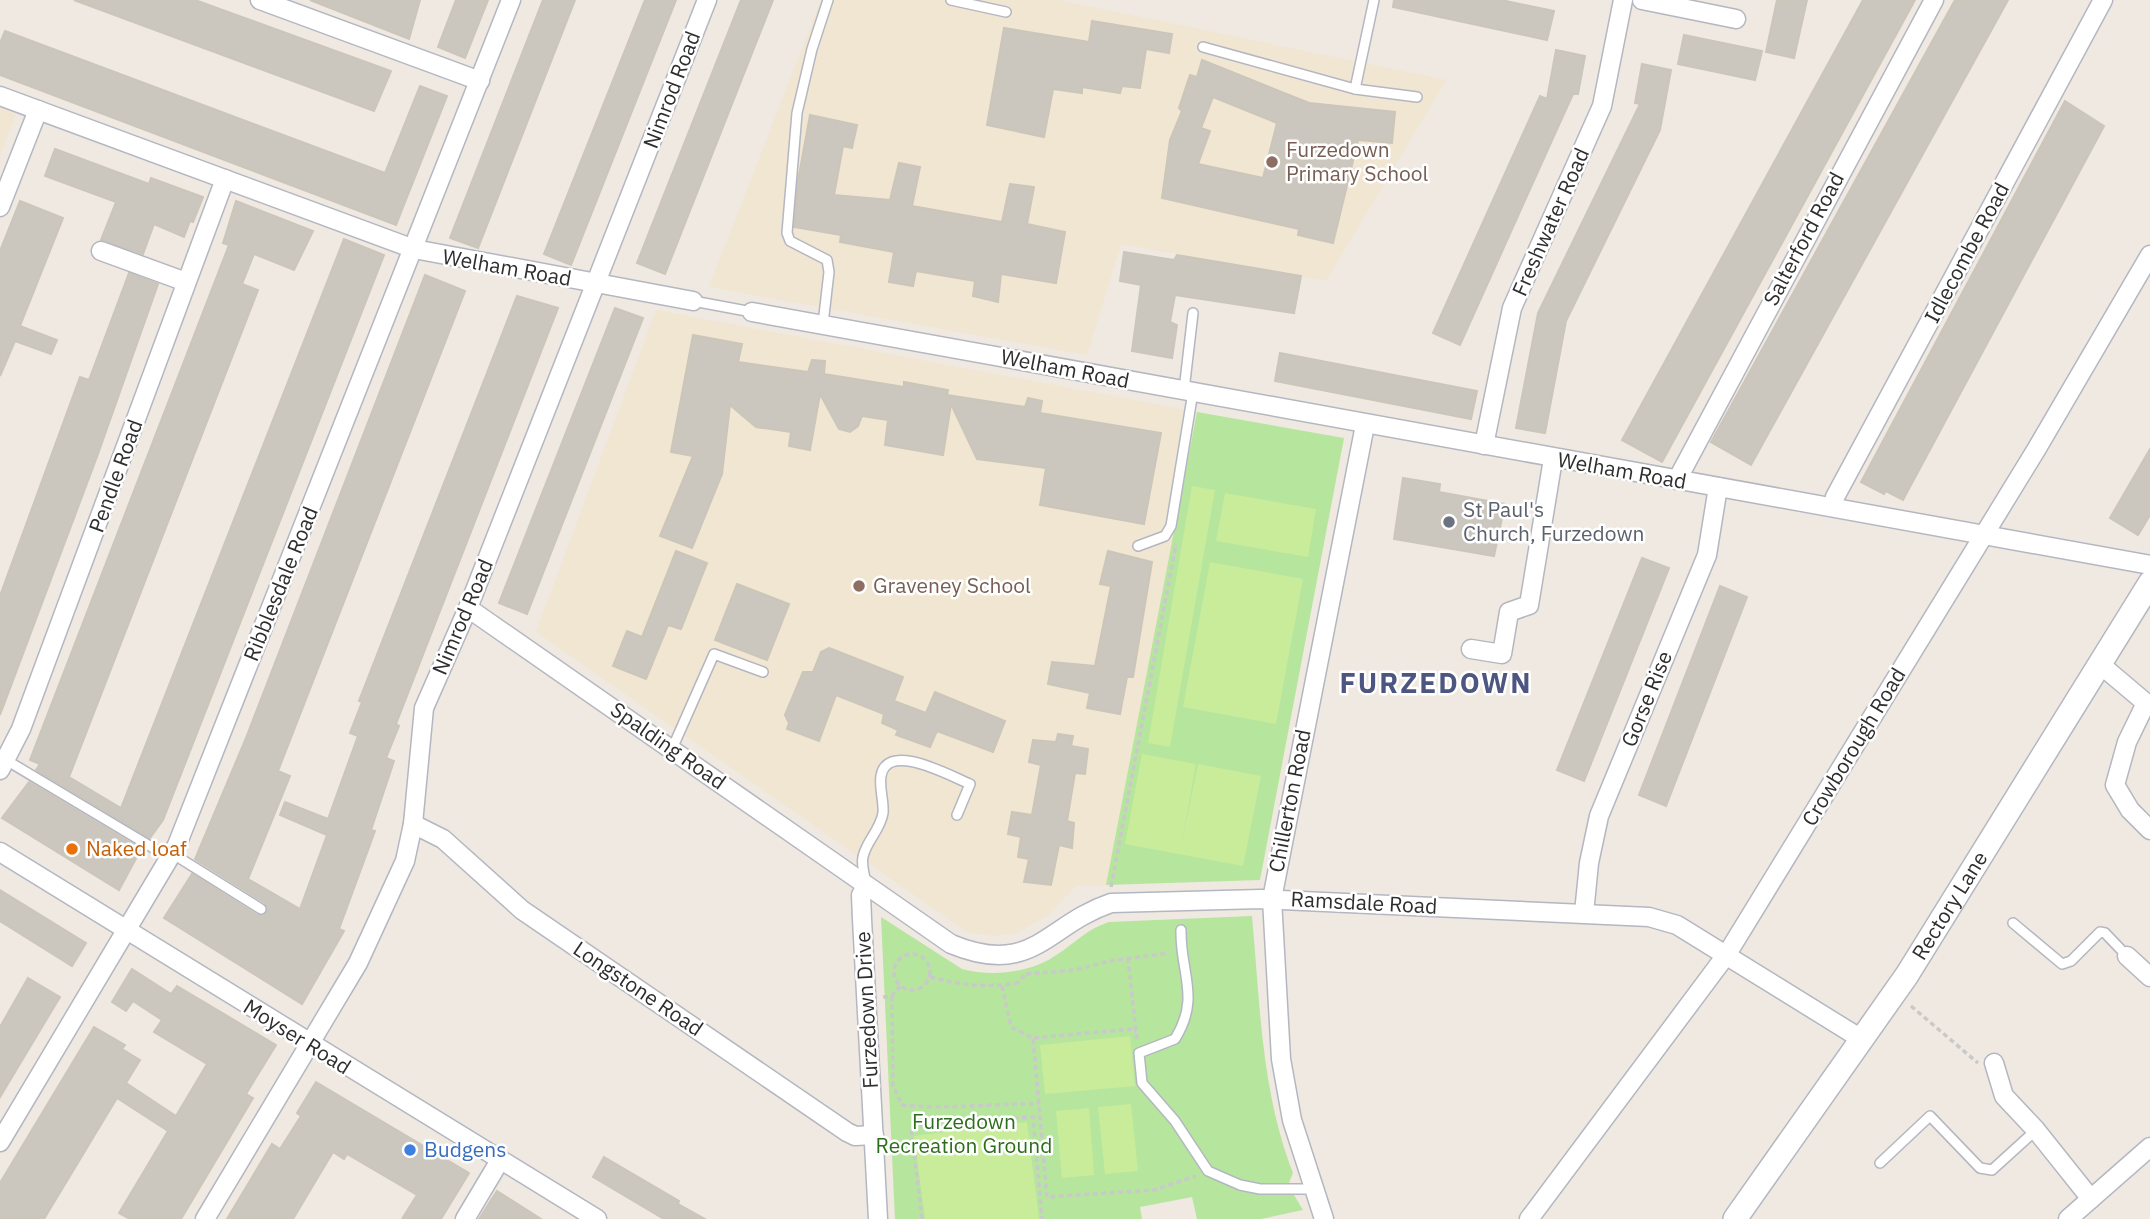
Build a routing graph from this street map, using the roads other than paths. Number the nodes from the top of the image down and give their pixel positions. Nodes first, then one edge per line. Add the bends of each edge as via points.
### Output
1 (260, 0) edge
2 (511, 0) edge
3 (707, 0) edge
4 (828, 0) edge
5 (951, 0) edge
6 (1374, 0) edge
7 (1623, 0) edge
8 (1642, 0) edge
9 (1934, 0) edge
10 (2103, 0) edge
11 (1006, 12) dead end
12 (1736, 19) dead end
13 (1203, 47) dead end
14 (480, 81) junction
15 (1355, 89) junction
16 (0, 96) edge
17 (1417, 97) dead end
18 (38, 110) junction
19 (225, 178) junction
20 (0, 208) edge
21 (414, 249) junction
22 (101, 251) dead end
23 (2150, 255) edge
24 (186, 282) junction
25 (596, 284) junction
26 (693, 301) joint
27 (752, 312) joint
28 (1193, 313) dead end
29 (823, 324) junction
30 (1189, 391) junction
31 (1365, 425) junction
32 (1484, 445) junction
33 (1553, 459) junction
34 (1677, 480) junction
35 (1718, 487) junction
36 (1833, 507) junction
37 (1985, 533) junction
38 (1138, 546) dead end
39 (2150, 565) edge
40 (2150, 583) edge
41 (468, 608) junction
42 (1471, 649) dead end
43 (2101, 665) junction
44 (763, 672) dead end
45 (672, 749) junction
46 (3, 765) edge
47 (957, 815) dead end
48 (413, 824) junction
49 (2150, 830) edge
50 (0, 852) edge
51 (171, 856) junction
52 (866, 886) junction
53 (1272, 899) junction
54 (261, 909) dead end
55 (1584, 913) junction
56 (2013, 923) dead end
57 (1181, 930) dead end
58 (125, 931) junction
59 (1727, 954) junction
60 (2127, 956) joint
61 (2150, 977) edge
62 (1863, 1040) junction
63 (308, 1044) junction
64 (1994, 1063) road end
65 (2036, 1130) junction
66 (874, 1135) junction
67 (0, 1142) edge
68 (2150, 1147) edge
69 (499, 1162) junction
70 (1880, 1163) dead end
71 (1314, 1189) junction
72 (2091, 1199) junction
73 (205, 1219) edge
74 (465, 1219) edge
75 (597, 1219) edge
76 (878, 1219) edge
77 (1324, 1219) edge
78 (1529, 1219) edge
79 (1735, 1219) edge
80 (2068, 1219) edge

1 - 14 street
2 - 14 street, Ribblesdale Road
3 - 25 street, Nimrod Road
4 - 29 lane via 797,113 787,233 790,241 827,260
5 - 11 lane
6 - 15 lane
7 - 32 street, Freshwater Road via 1602,106 1512,308
8 - 12 street
9 - 34 street, Salterford Road
10 - 36 street, Idlecombe Road
13 - 15 lane
14 - 21 street, Ribblesdale Road
15 - 17 lane
16 - 18 street, Welham Road
18 - 19 street, Welham Road
18 - 20 street
19 - 21 street, Welham Road
19 - 24 street, Pendle Road
21 - 25 street, Welham Road
21 - 51 street, Ribblesdale Road
22 - 24 street
23 - 37 street, Crowborough Road
24 - 46 street, Pendle Road via 21,729
25 - 26 street, Welham Road
25 - 41 street, Nimrod Road
26 - 27 lane, Welham Road
27 - 29 street, Welham Road
28 - 30 lane
29 - 30 street, Welham Road
30 - 31 street, Welham Road
30 - 38 lane via 1171,526 1165,536
31 - 32 street, Welham Road
31 - 53 street, Chillerton Road
32 - 33 street, Welham Road
33 - 34 street, Welham Road
33 - 42 street via 1529,605 1509,612 1502,654
34 - 35 street, Welham Road
35 - 36 street, Welham Road
35 - 55 street, Gorse Rise via 1707,555 1599,817
36 - 37 street, Welham Road
37 - 39 street, Welham Road
37 - 59 street, Crowborough Road
40 - 43 main road, Rectory Lane
41 - 45 street, Spalding Road
41 - 48 street, Nimrod Road via 424,708
43 - 49 street via 2146,703 2127,742 2115,785 2130,810
43 - 62 main road, Rectory Lane
44 - 45 lane via 714,654
45 - 52 street, Spalding Road
46 - 51 lane
47 - 52 lane via 970,784 899,758 887,765 881,775 883,813 862,860
48 - 63 street, Nimrod Road via 405,861 358,963
48 - 66 street, Longstone Road via 443,839 522,911 847,1132
50 - 58 street, Moyser Road
51 - 54 lane
51 - 58 street, Ribblesdale Road
52 - 53 street, Ramsdale Road via 951,944 988,955 1038,946 1091,909 1111,903
52 - 66 street, Furzedown Drive via 862,919
53 - 55 street, Ramsdale Road
53 - 71 street, Chillerton Road via 1281,1059 1292,1120
55 - 59 street, Ramsdale Road via 1664,920
56 - 60 lane via 2062,964 2071,961 2100,932
57 - 71 lane via 1180,951 1190,991 1181,1030 1175,1039 1139,1053 1142,1083 1175,1121 1208,1171 1259,1189
58 - 63 street, Moyser Road
58 - 67 street, Ribblesdale Road
59 - 62 street, Ramsdale Road
59 - 78 street, Crowborough Road
60 - 61 street
62 - 79 main road, Rectory Lane
63 - 69 street, Moyser Road
63 - 73 street, Nimrod Road
64 - 65 street via 2004,1096
65 - 70 lane via 1992,1170 1980,1168 1930,1116
65 - 72 street
66 - 76 street, Furzedown Drive
68 - 72 street
69 - 74 street
69 - 75 street, Moyser Road
71 - 77 street, Chillerton Road
72 - 80 street

